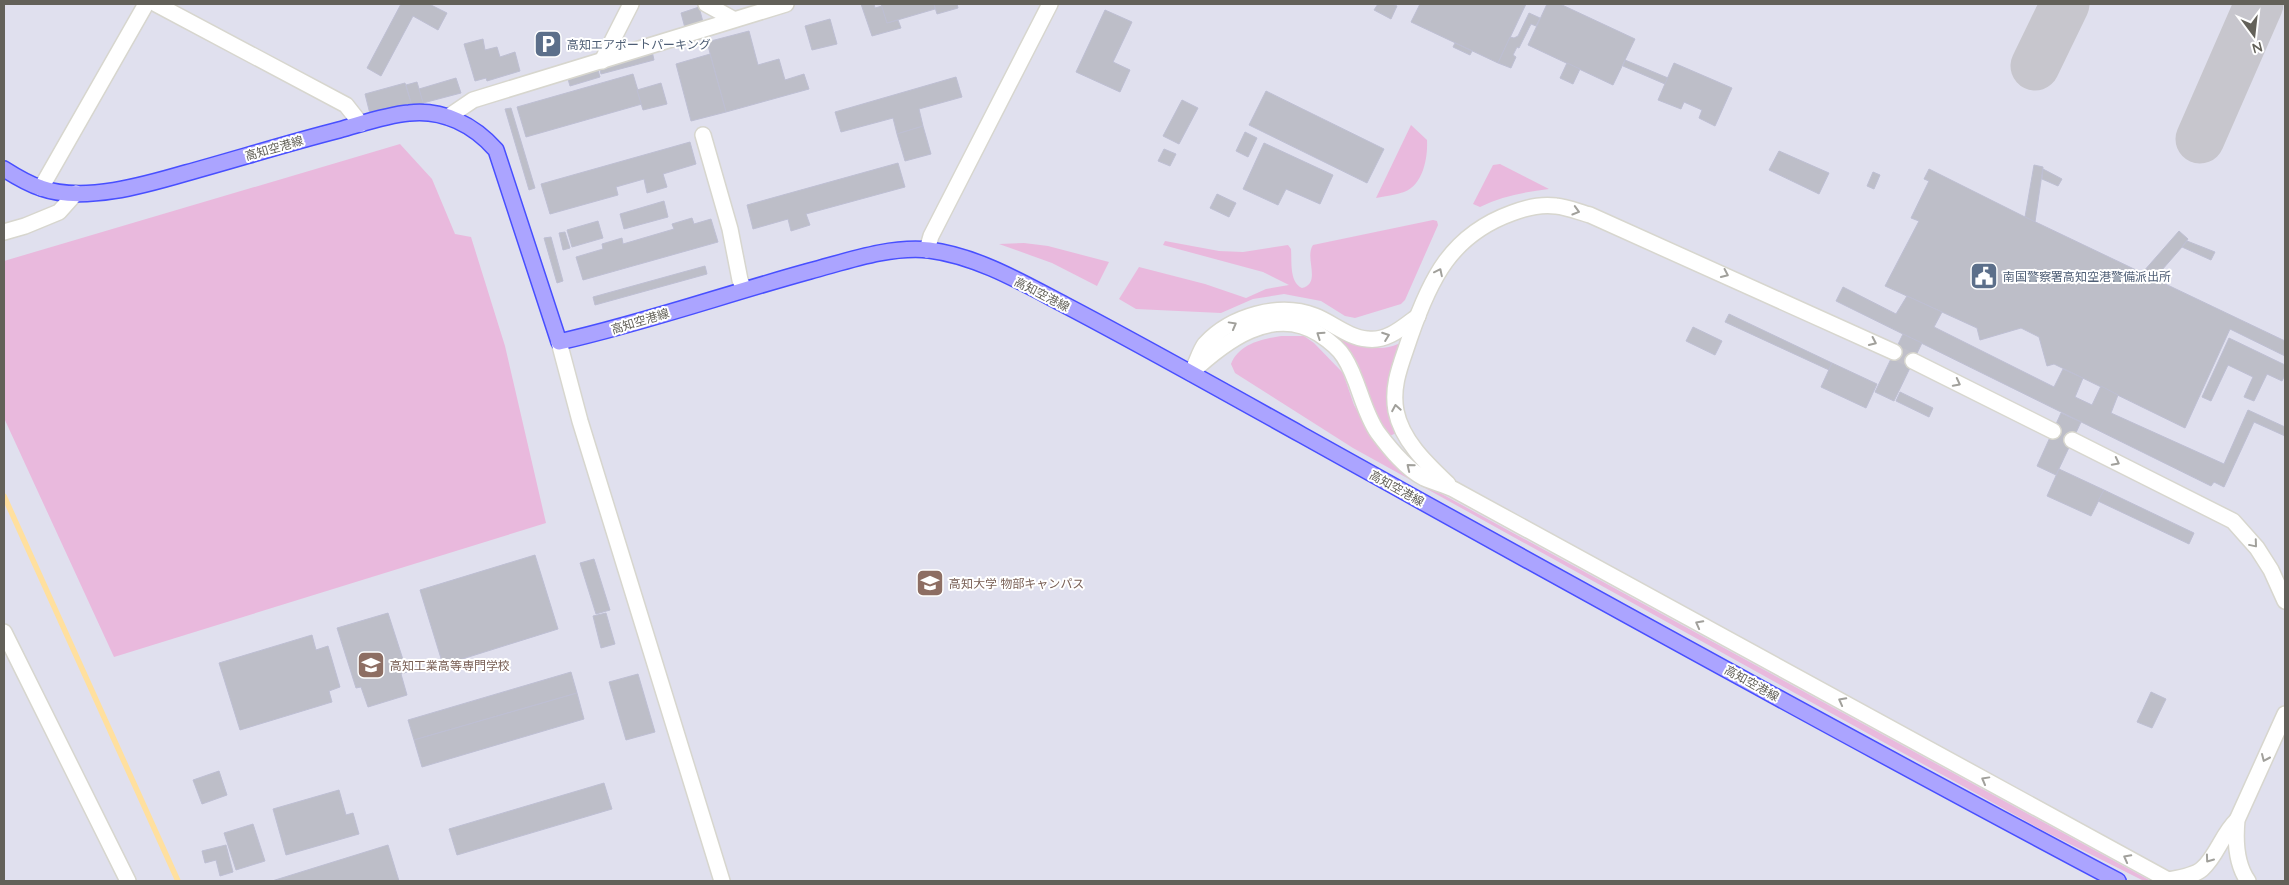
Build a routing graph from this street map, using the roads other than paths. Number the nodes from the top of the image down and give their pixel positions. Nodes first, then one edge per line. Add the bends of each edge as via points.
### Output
1 (146, 4) edge
2 (156, 4) edge
3 (631, 4) edge
4 (706, 4) edge
5 (786, 4) edge
6 (1050, 4) edge
7 (733, 19) junction
8 (602, 61) junction
9 (448, 117) junction
10 (361, 124) junction
11 (703, 135) dead end
12 (4, 170) edge
13 (41, 188) junction
14 (76, 193) junction
15 (4, 232) edge
16 (927, 250) junction
17 (744, 289) junction
18 (1418, 316) junction
19 (559, 342) junction
20 (1894, 352) tunnel mouth
21 (1913, 361) tunnel mouth
22 (1191, 373) junction
23 (2053, 431) dead end
24 (2072, 440) dead end
25 (1453, 489) junction
26 (2285, 601) edge
27 (4, 632) edge
28 (2285, 714) edge
29 (2238, 820) junction
30 (128, 881) edge
31 (722, 881) edge
32 (2118, 881) edge
33 (2169, 881) edge
34 (2248, 881) edge

1 - 13 street
2 - 10 street via 346,105
3 - 8 street
4 - 7 street
5 - 7 street
6 - 16 street via 931,236
7 - 8 street
8 - 9 street via 473,100
9 - 10 main road, 高知空港線 via 409,112
9 - 19 main road, 高知空港線 via 467,124 496,150
10 - 14 main road, 高知空港線 via 136,188
11 - 17 street
12 - 13 main road, 高知空港線
13 - 14 main road, 高知空港線
14 - 15 street via 59,212
16 - 17 main road, 高知空港線 via 904,250 863,257
16 - 22 main road, 高知空港線 via 953,254 1015,279
17 - 19 main road, 高知空港線
18 -> 20 street via 1446,258 1468,236 1517,211 1556,206 1598,219
22 -> 18 street via 1204,345 1238,321 1265,312 1294,311 1313,315 1366,340 1394,333
25 -> 18 street via 1417,452 1396,413 1396,379
19 - 31 street via 580,421
21 -> 23 street
25 -> 22 street via 1423,478 1390,448 1377,432 1343,356 1329,341 1310,329 1279,323 1245,332 1214,351
22 - 32 main road, 高知空港線
24 -> 26 street via 2233,521 2258,548
33 -> 25 street
27 - 30 street
28 -> 29 street
29 -> 33 street via 2227,830 2202,869
29 - 34 street via 2235,836 2238,858

